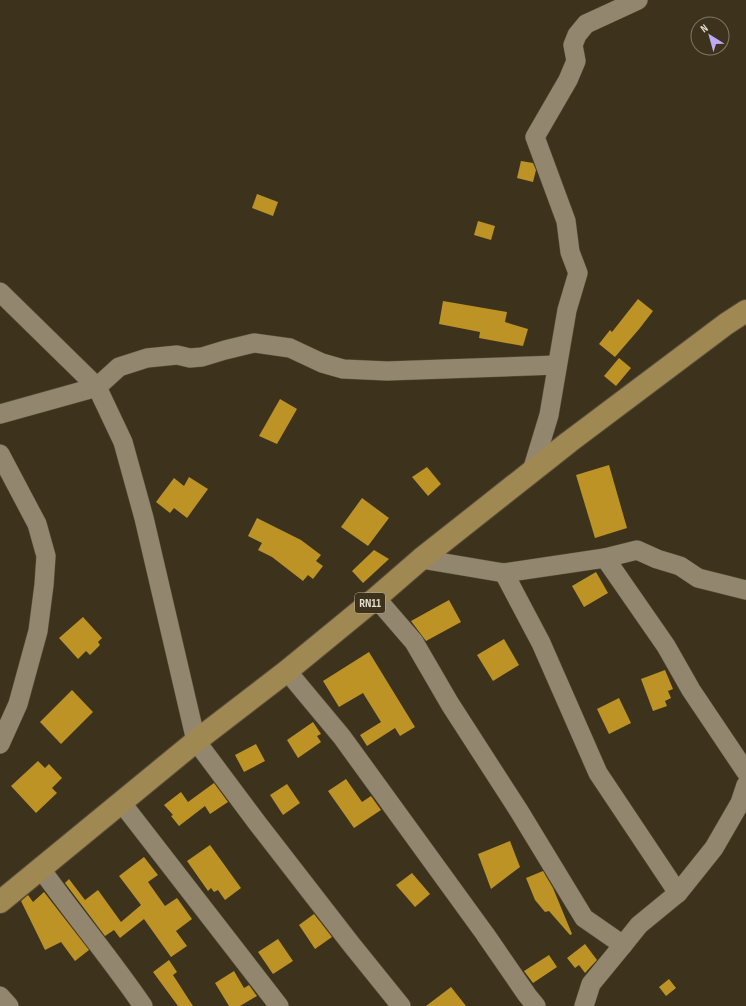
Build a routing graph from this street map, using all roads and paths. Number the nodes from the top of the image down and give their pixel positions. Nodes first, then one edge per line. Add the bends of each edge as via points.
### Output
1 (638, 0) edge
2 (0, 292) edge
3 (746, 311) edge
4 (557, 365) junction
5 (97, 387) junction
6 (0, 414) edge
7 (0, 454) edge
8 (532, 471) junction
9 (604, 558) junction
10 (421, 559) junction
11 (504, 572) junction
12 (746, 590) edge
13 (376, 598) junction
14 (287, 671) junction
15 (196, 741) junction
16 (0, 744) edge
17 (746, 772) edge
18 (746, 785) edge
19 (121, 802) junction
20 (41, 869) junction
21 (678, 893) junction
22 (0, 902) edge
23 (622, 945) junction
24 (0, 996) edge
25 (9, 1006) edge
26 (143, 1006) edge
27 (279, 1006) edge
28 (401, 1006) edge
29 (536, 1006) edge
30 (584, 1006) edge

1 - 4 street via 586,24 577,35 573,45 576,61 535,137 566,221 570,252 578,273 567,310
2 - 5 street
3 - 8 main road, RN11
4 - 5 street via 387,371 343,369 290,348 254,343 202,357 178,355 147,358 120,367
4 - 8 street via 549,415
5 - 6 street
5 - 15 street via 123,442 144,518
7 - 16 street via 37,524 46,556 38,631 18,704
8 - 10 main road, RN11
9 - 11 street
9 - 12 street via 637,550 680,566 698,578
9 - 17 street via 666,646
10 - 11 street
10 - 13 main road, RN11
11 - 21 street via 541,643 598,773
13 - 14 main road, RN11
13 - 23 street via 414,642 584,918
14 - 15 main road, RN11
14 - 29 street via 342,737
15 - 19 main road, RN11
15 - 28 street via 262,830
18 - 21 street via 740,803 714,848
19 - 20 main road, RN11
19 - 27 street
20 - 22 main road, RN11
20 - 26 street
21 - 23 street via 639,925
23 - 30 street via 591,984
24 - 25 street

